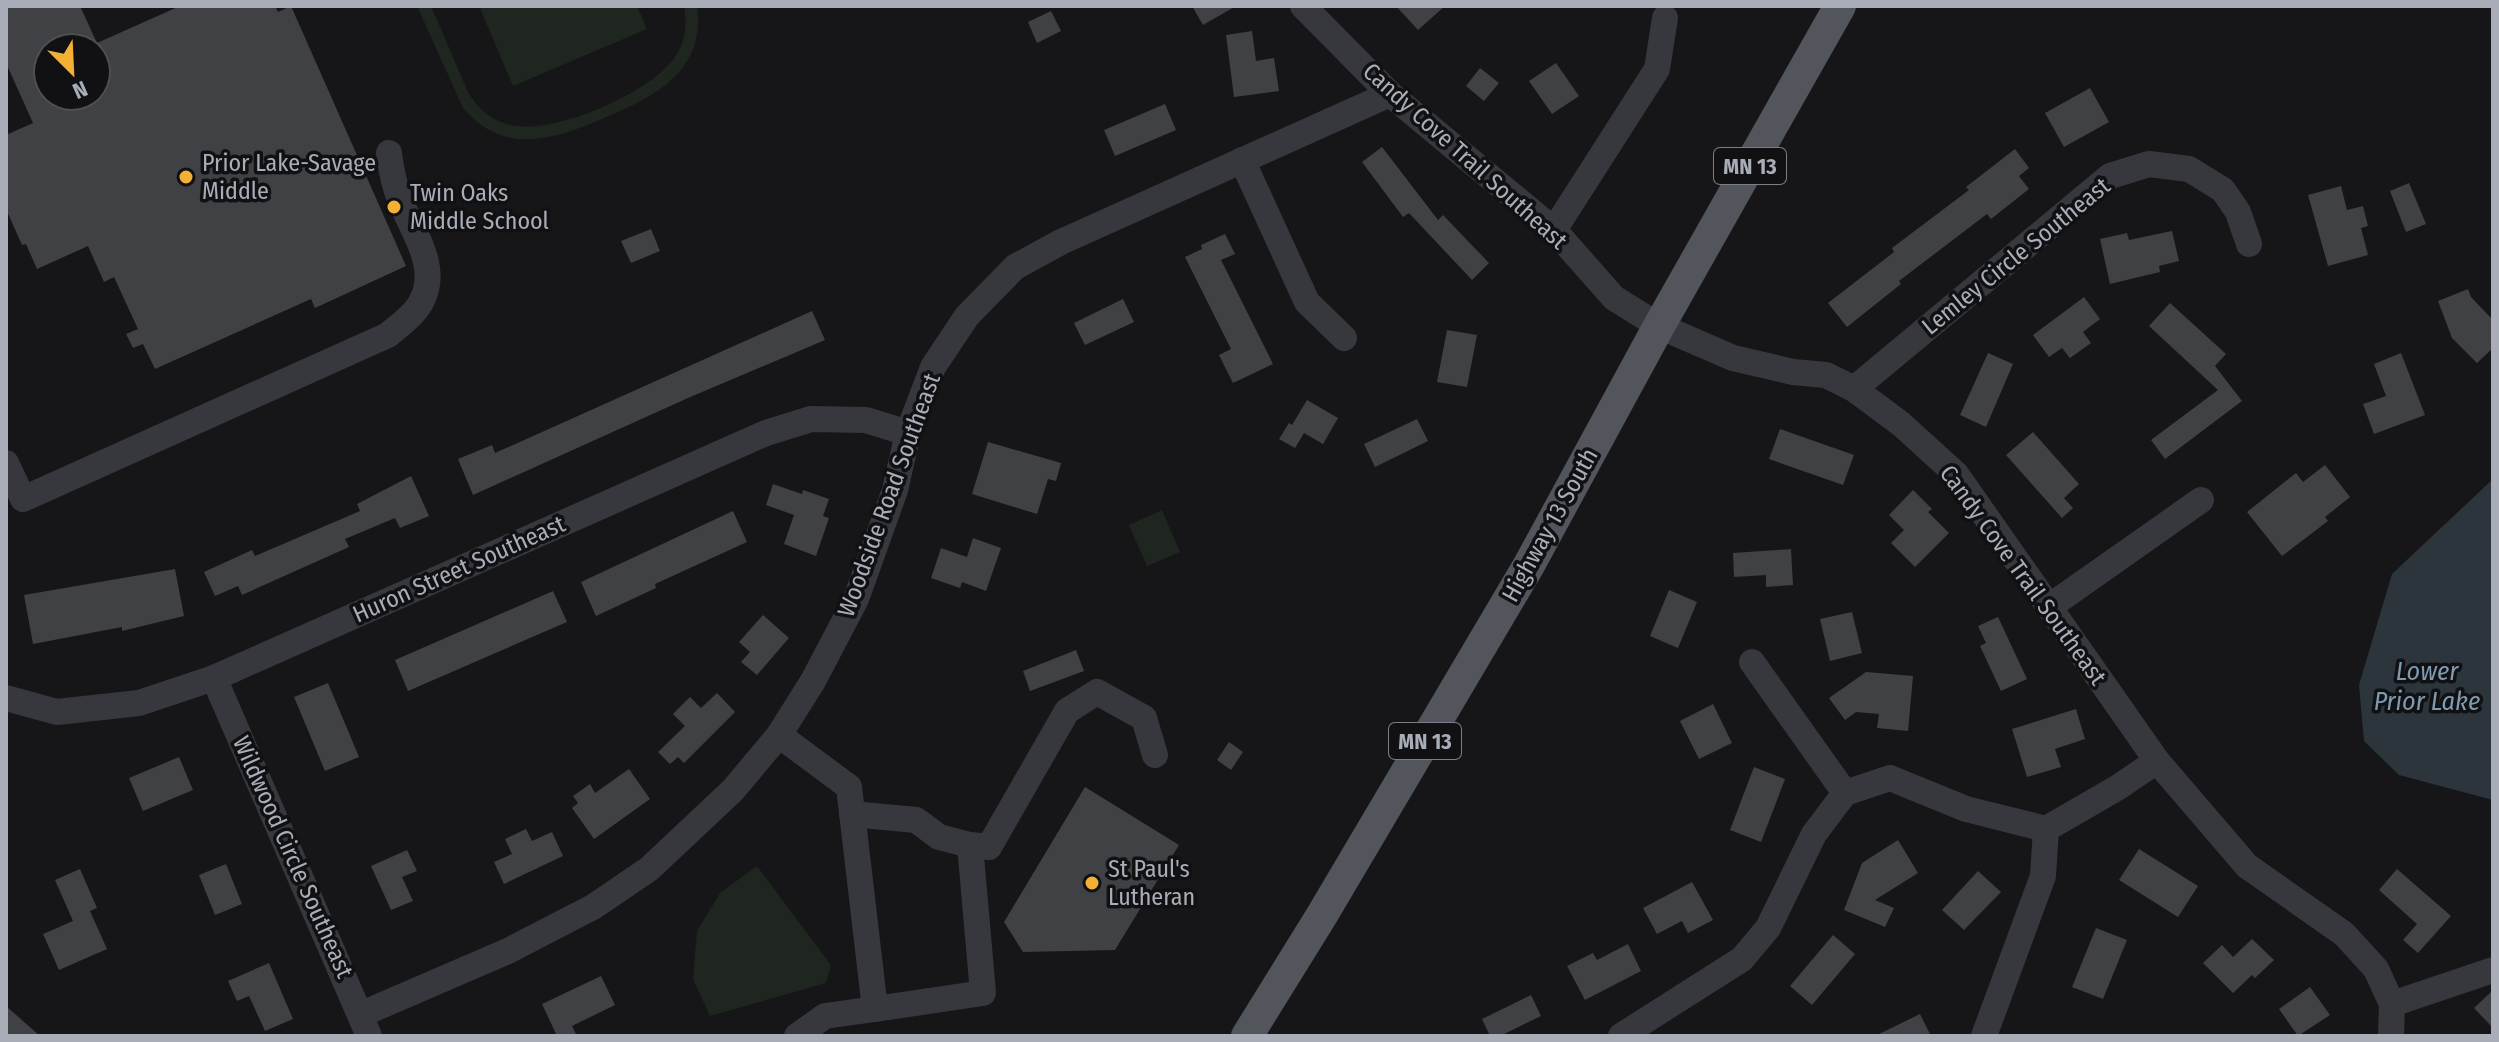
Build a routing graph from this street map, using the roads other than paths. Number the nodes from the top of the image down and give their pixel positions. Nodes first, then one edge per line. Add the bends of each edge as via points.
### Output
1 (1303, 6) edge
2 (1840, 6) edge
3 (1665, 18) dead end
4 (1390, 94) junction
5 (389, 153) dead end
6 (1242, 160) junction
7 (1554, 230) junction
8 (2249, 244) dead end
9 (1659, 326) junction
10 (1344, 338) dead end
11 (1854, 389) junction
12 (908, 433) junction
13 (6, 463) edge
14 (2201, 500) dead end
15 (2049, 607) junction
16 (1752, 662) dead end
17 (214, 678) junction
18 (6, 698) edge
19 (779, 735) junction
20 (1155, 755) dead end
21 (2157, 761) junction
22 (1845, 793) junction
23 (852, 814) junction
24 (2046, 829) junction
25 (970, 845) junction
26 (2493, 970) edge
27 (2392, 1004) junction
28 (875, 1009) junction
29 (366, 1025) edge
30 (797, 1036) edge
31 (1247, 1036) edge
32 (1621, 1036) edge
33 (1984, 1036) edge
34 (2391, 1036) edge

1 - 4 street, Candy Cove Trail Southeast
2 - 9 main road, Highway 13 South / MN 13
3 - 7 street via 1657,69
4 - 6 street, Woodside Road Southeast
4 - 7 street, Candy Cove Trail Southeast
5 - 13 street via 391,174 426,257 428,277 423,299 388,335 23,499
6 - 10 street via 1307,302
6 - 12 street, Woodside Road Southeast via 1015,267 967,316 933,367
7 - 9 street, Candy Cove Trail Southeast via 1614,298
8 - 11 street, Lemley Circle Southeast via 2223,190 2189,169 2149,164 2110,176
9 - 11 street, Candy Cove Trail Southeast via 1733,358 1826,375
9 - 31 main road, Highway 13 South / MN 13 via 1521,578
11 - 15 street, Candy Cove Trail Southeast via 1956,474
12 - 17 street, Huron Street Southeast via 866,420 811,419 766,433
12 - 19 street, Woodside Road Southeast via 895,490 856,599
14 - 15 street
15 - 21 street, Candy Cove Trail Southeast
16 - 22 street
17 - 18 street, Huron Street Southeast via 139,703 57,712
17 - 29 street, Wildwood Circle Southeast
19 - 23 street via 849,787
19 - 29 street, Woodside Road Southeast via 733,790 649,869 604,899
20 - 25 street via 1144,718 1097,692 1067,711 989,847
21 - 24 street
21 - 27 street, Candy Cove Trail Southeast via 2247,866 2344,934 2376,969
22 - 24 street via 1890,778 1966,809
22 - 32 street via 1814,834 1768,928 1742,959
23 - 25 street via 916,820 939,837
23 - 28 street
24 - 33 street via 2043,876
25 - 28 street via 983,993
26 - 27 street
27 - 34 street, Candy Cove Trail Southeast
28 - 30 street via 825,1016

